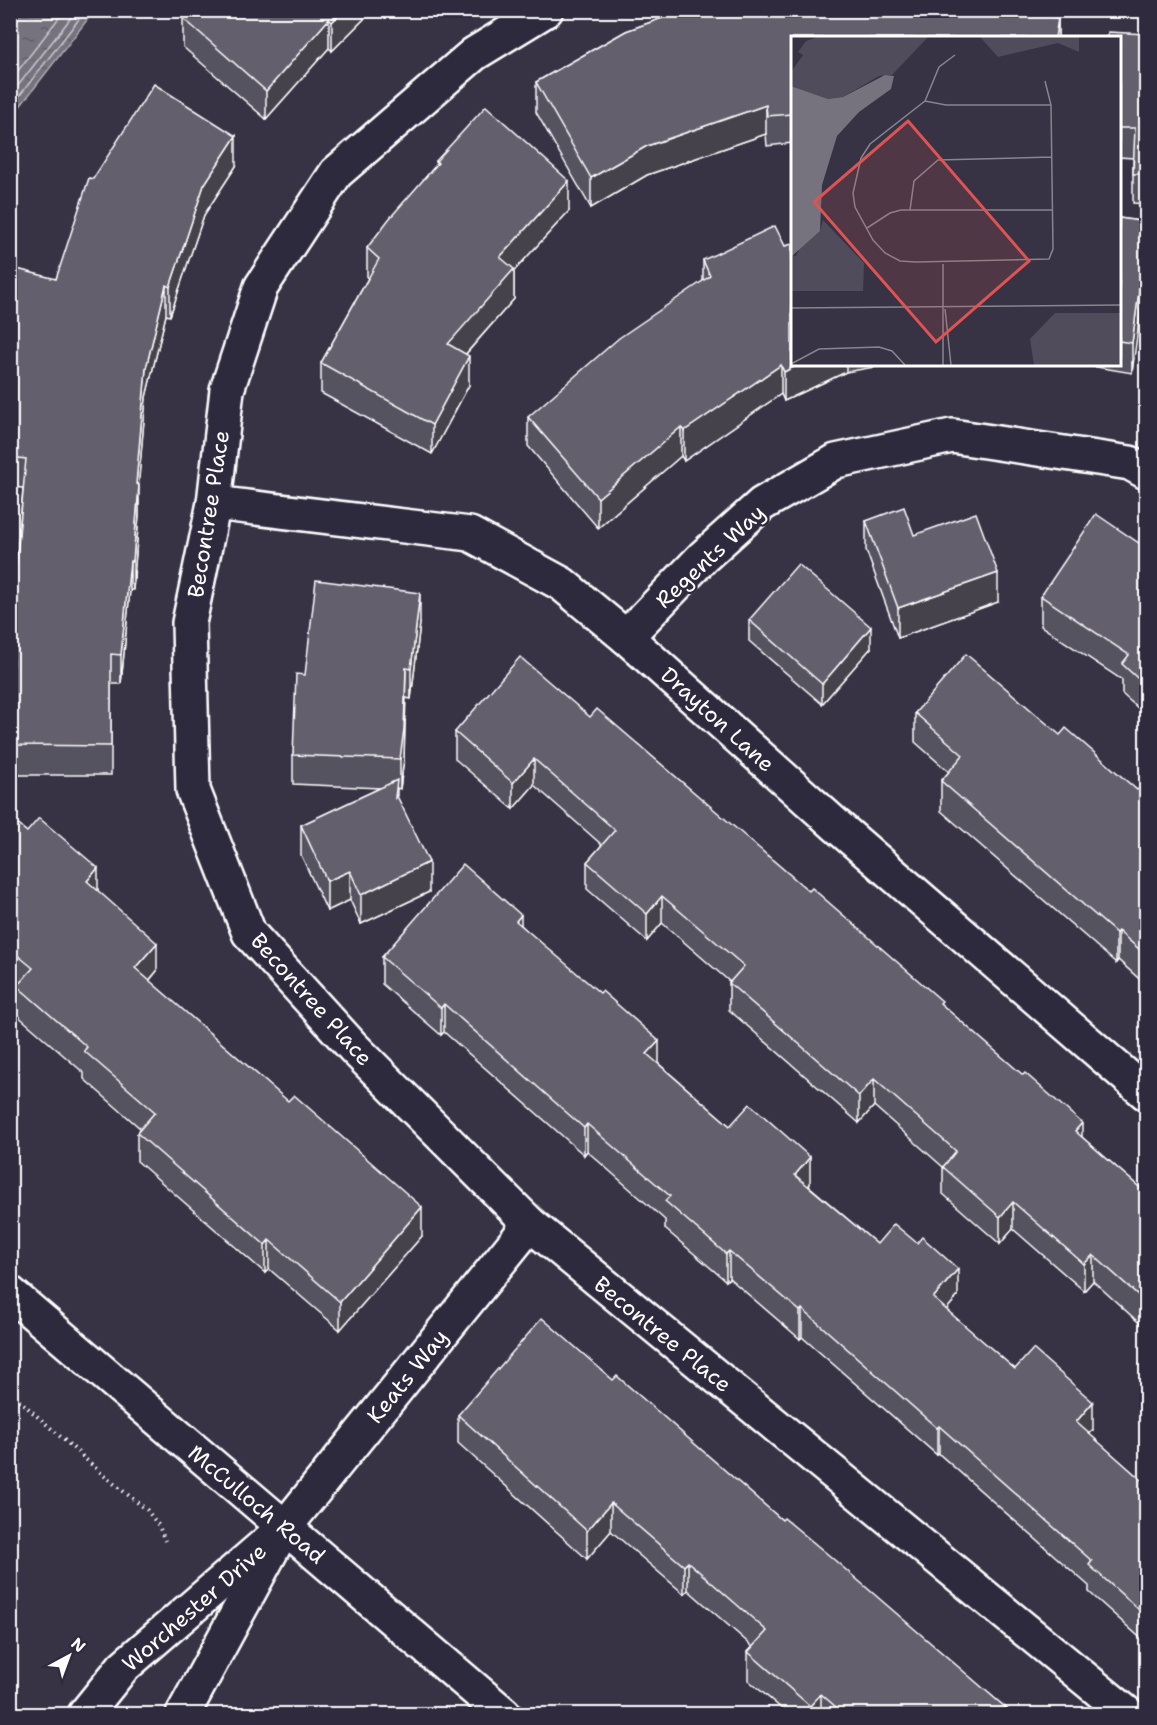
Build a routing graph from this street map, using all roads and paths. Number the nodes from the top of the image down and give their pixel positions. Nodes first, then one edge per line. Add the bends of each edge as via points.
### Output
1 (546, 10) edge
2 (1146, 472) edge
3 (214, 503) junction
4 (626, 637) junction
5 (1146, 1093) edge
6 (530, 1224) junction
7 (10, 1293) edge
8 (10, 1392) edge
9 (285, 1527) junction
10 (165, 1541) dead end
11 (85, 1714) edge
12 (183, 1714) edge
13 (504, 1714) edge
14 (1128, 1714) edge

1 - 3 street, Becontree Place via 474,54 336,173 261,287 227,390
2 - 4 street, Regents Way via 1130,463 952,436 836,461 762,504 702,557
3 - 4 street, Drayton Lane via 470,534 562,584
3 - 6 street, Becontree Place via 189,623 193,790 249,933 353,1047
4 - 5 street, Drayton Lane
6 - 9 street, Keats Way
6 - 14 street, Becontree Place
7 - 9 street, McCulloch Road
8 - 10 path via 147,1509
9 - 11 street, Worchester Drive via 123,1667
9 - 12 street, Worchester Drive
9 - 13 street, McCulloch Road

